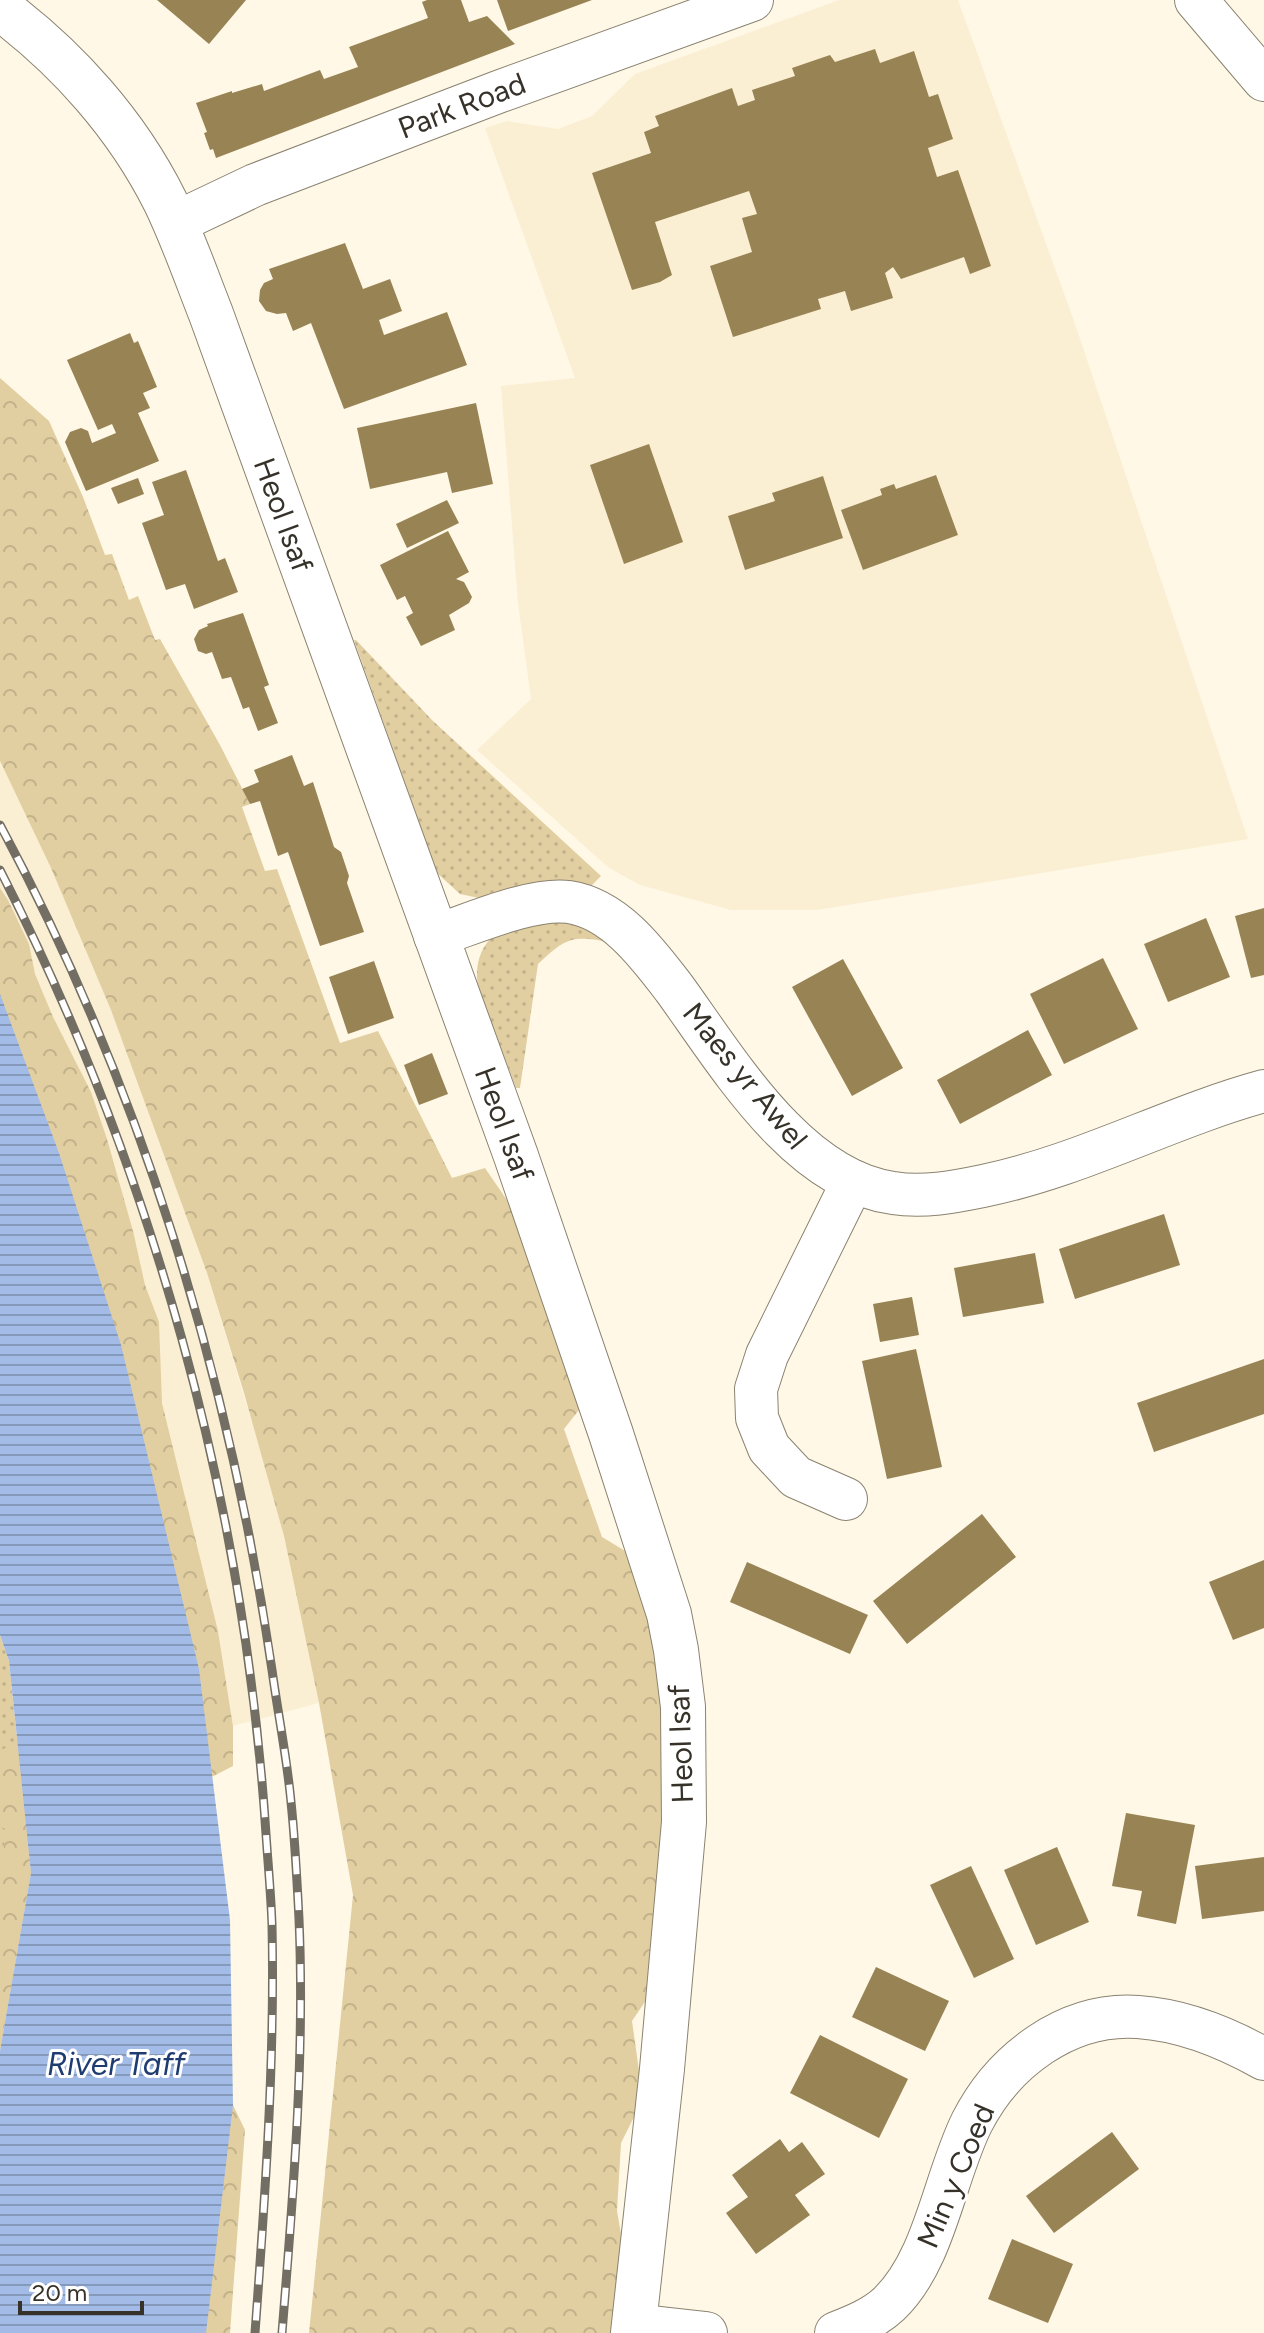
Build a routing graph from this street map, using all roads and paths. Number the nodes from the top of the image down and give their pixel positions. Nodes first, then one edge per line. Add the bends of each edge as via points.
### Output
1 (752, 0) edge
2 (1196, 0) edge
3 (0, 8) edge
4 (1264, 80) edge
5 (175, 223) junction
6 (435, 936) junction
7 (1264, 1091) edge
8 (853, 1181) junction
9 (846, 1499) dead end
10 (1264, 2059) edge
11 (634, 2329) edge
12 (853, 2330) edge
13 (706, 2333) edge

1 - 5 street, Park Road via 269,180
2 - 4 street
3 - 5 main road, Heol Isaf via 61,60 111,115 148,169
5 - 6 main road, Heol Isaf
6 - 8 street, Maes yr Awel via 541,903 570,902 596,911 646,950 775,1122 812,1158
6 - 11 main road, Heol Isaf via 611,1434 676,1650 683,1707 683,1835
7 - 8 street, Maes yr Awel via 1009,1181 946,1193 893,1193
8 - 9 street via 767,1355 756,1389 757,1418 769,1448 796,1477
10 - 12 street, Min y Coed via 1193,2027 1137,2017 1095,2020 1055,2034 999,2081 972,2122 907,2284
11 - 13 street

